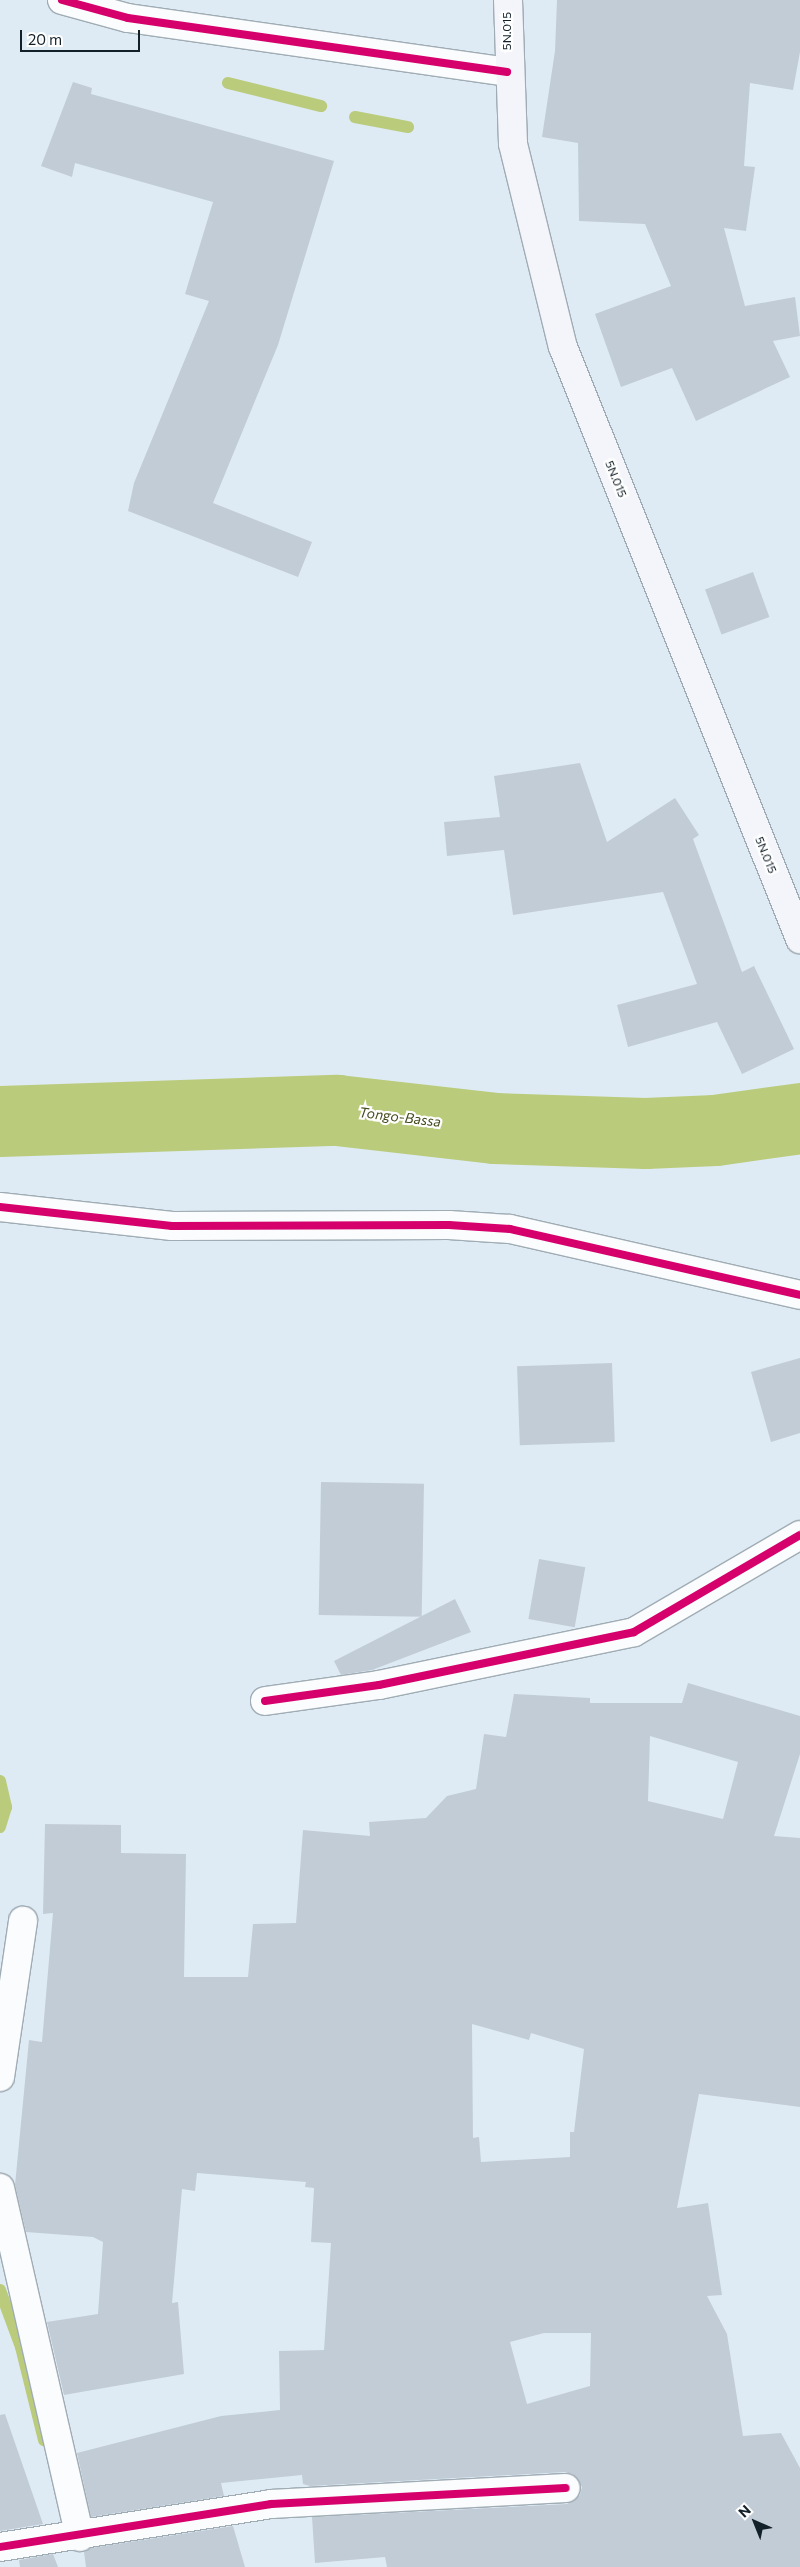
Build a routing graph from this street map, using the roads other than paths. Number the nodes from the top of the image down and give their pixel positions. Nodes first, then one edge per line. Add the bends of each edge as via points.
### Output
1 (62, 0) edge
2 (508, 0) edge
3 (507, 72) junction
4 (800, 939) edge
5 (0, 1207) edge
6 (800, 1295) edge
7 (800, 1535) edge
8 (265, 1701) dead end
9 (23, 1921) dead end
10 (0, 2077) edge
11 (0, 2188) edge
12 (566, 2488) dead end
13 (80, 2538) junction
14 (0, 2547) edge

1 - 3 street via 128,18
2 - 3 main road, 5N.015
3 - 4 main road, 5N.015 via 522,188 563,347
5 - 6 street via 172,1226 448,1225 510,1229
7 - 8 street via 634,1632 380,1685
9 - 10 street
11 - 13 street
12 - 13 street via 271,2504
13 - 14 street

